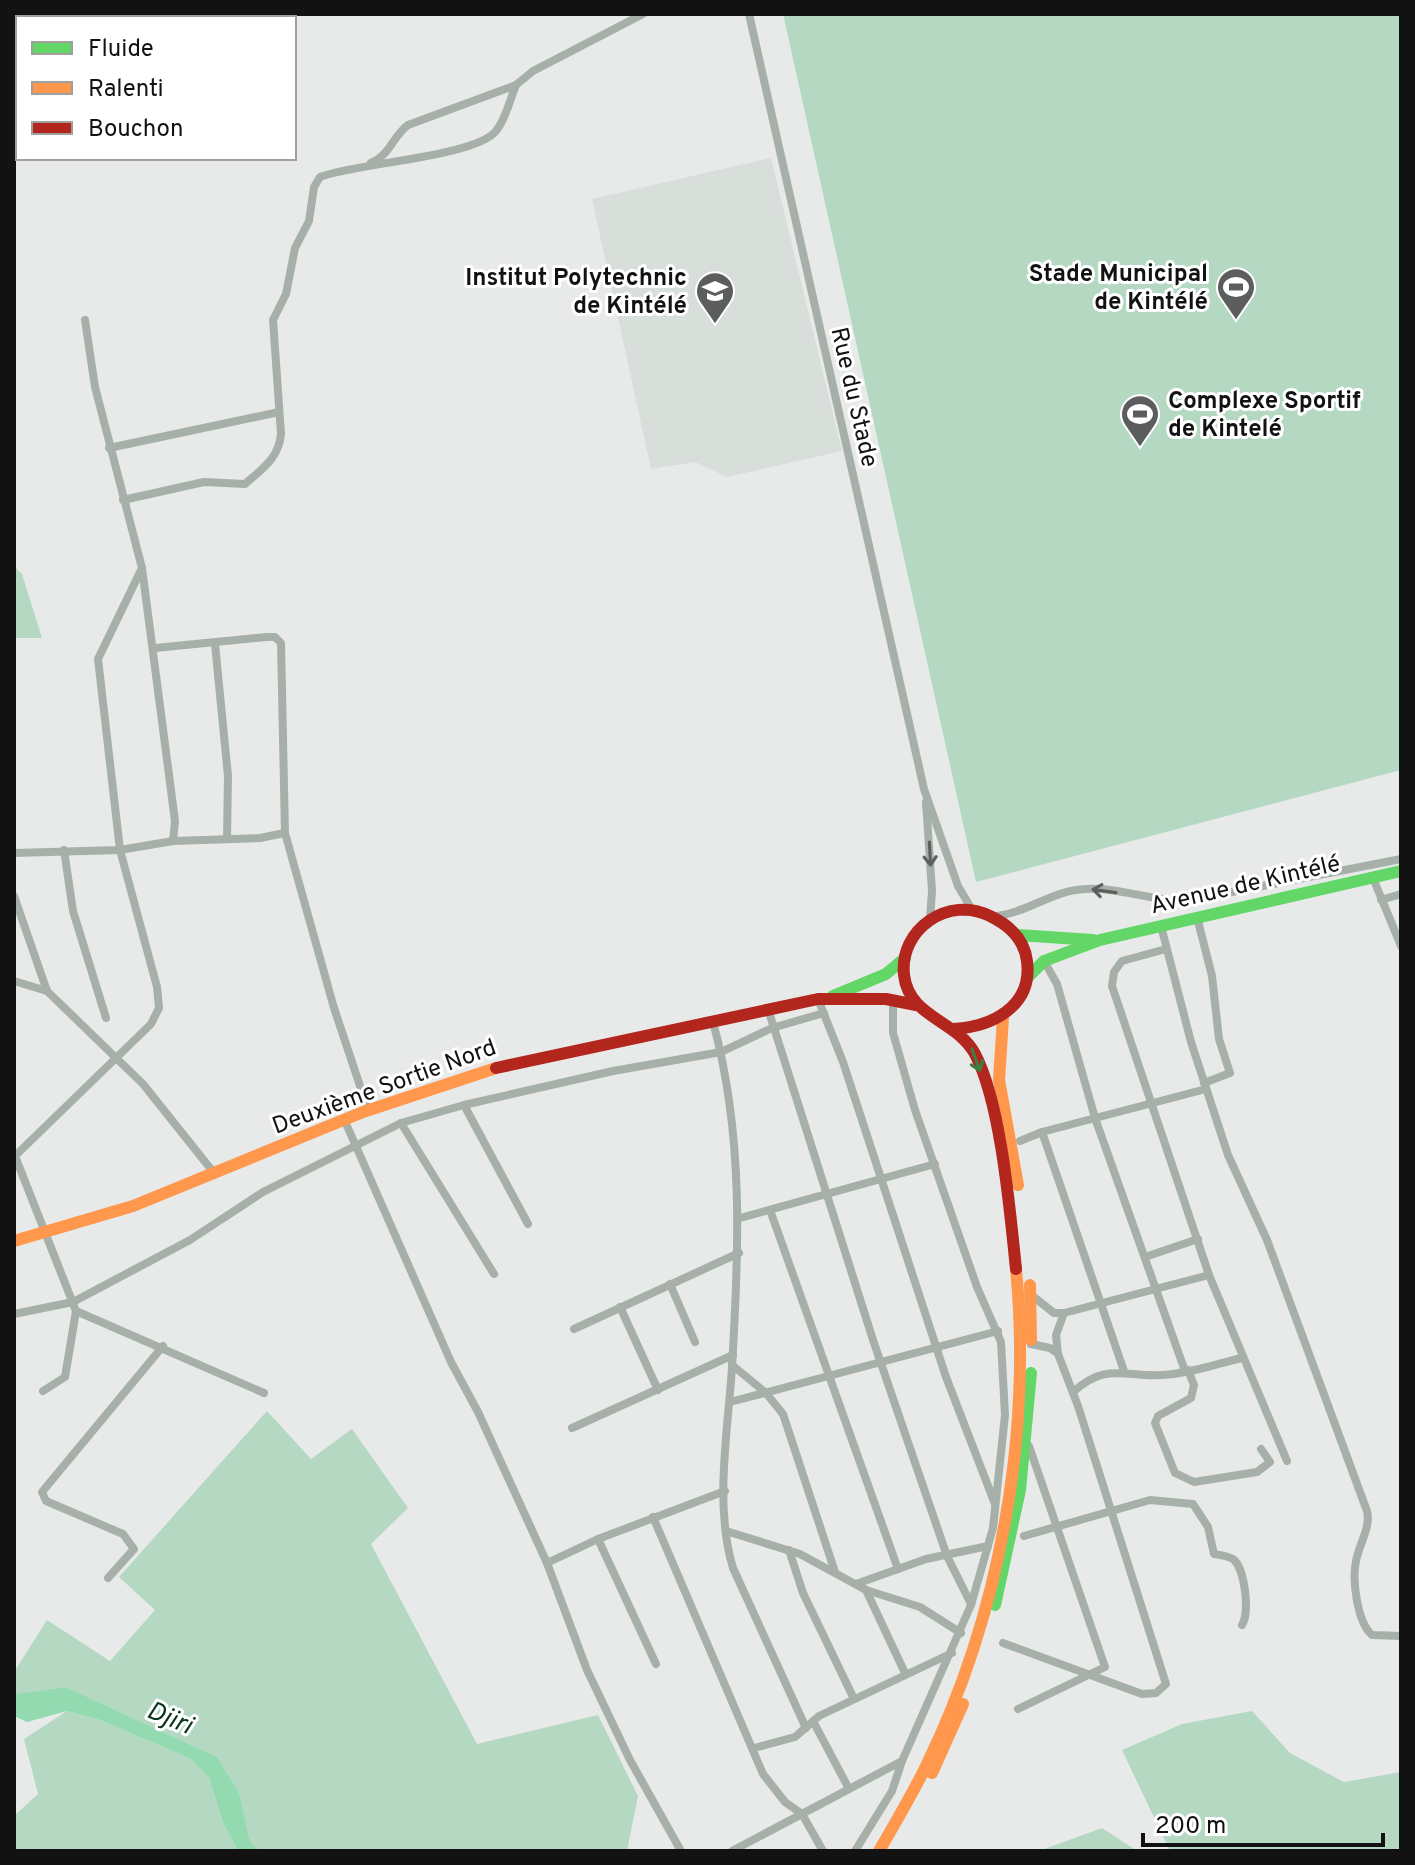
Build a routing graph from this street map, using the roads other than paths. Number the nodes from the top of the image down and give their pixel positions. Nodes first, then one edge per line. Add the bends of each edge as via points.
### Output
1 (643, 14) edge
2 (749, 14) edge
3 (516, 85) junction
4 (363, 167) junction
5 (85, 320) dead end
6 (279, 412) junction
7 (109, 448) junction
8 (123, 500) junction
9 (142, 568) junction
10 (215, 644) junction
11 (155, 648) junction
12 (924, 789) junction
13 (285, 833) junction
14 (227, 839) junction
15 (173, 841) junction
16 (64, 850) junction
17 (120, 850) junction
18 (14, 853) edge
19 (1401, 859) edge
20 (1401, 871) edge
21 (1373, 878) junction
22 (1401, 894) edge
23 (14, 896) edge
24 (1381, 900) junction
25 (971, 908) junction
26 (997, 916) junction
27 (1197, 917) junction
28 (930, 919) junction
29 (1161, 926) junction
30 (1018, 935) junction
31 (1100, 940) junction
32 (1401, 946) edge
33 (1166, 949) junction
34 (905, 958) junction
35 (1044, 961) junction
36 (1027, 978) junction
37 (14, 981) edge
38 (47, 991) junction
39 (823, 998) junction
40 (893, 1000) junction
41 (916, 1005) junction
42 (768, 1009) junction
43 (824, 1013) junction
44 (106, 1018) dead end
45 (1003, 1018) junction
46 (713, 1022) junction
47 (772, 1028) junction
48 (953, 1029) junction
49 (721, 1052) junction
50 (117, 1059) junction
51 (1205, 1086) junction
52 (464, 1105) junction
53 (1151, 1105) junction
54 (368, 1110) junction
55 (1095, 1118) junction
56 (344, 1119) junction
57 (401, 1123) junction
58 (1042, 1132) junction
59 (1020, 1141) dead end
60 (356, 1144) junction
61 (935, 1164) junction
62 (214, 1173) junction
63 (880, 1179) junction
64 (825, 1194) junction
65 (770, 1210) junction
66 (740, 1218) junction
67 (528, 1224) dead end
68 (47, 1233) junction
69 (1198, 1239) junction
70 (14, 1241) edge
71 (739, 1253) junction
72 (1145, 1257) junction
73 (494, 1274) dead end
74 (1209, 1275) junction
75 (670, 1284) junction
76 (1156, 1289) junction
77 (1030, 1294) junction
78 (1102, 1303) junction
79 (75, 1306) junction
80 (620, 1307) junction
81 (1064, 1313) junction
82 (14, 1314) edge
83 (574, 1329) dead end
84 (998, 1331) junction
85 (695, 1342) dead end
86 (1031, 1344) junction
87 (163, 1346) junction
88 (937, 1348) junction
89 (1058, 1354) junction
90 (1242, 1358) junction
91 (733, 1360) junction
92 (882, 1364) junction
93 (1187, 1370) junction
94 (1124, 1371) junction
95 (831, 1377) junction
96 (658, 1390) junction
97 (43, 1391) dead end
98 (1073, 1392) junction
99 (264, 1393) dead end
100 (766, 1393) junction
101 (730, 1402) junction
102 (572, 1428) dead end
103 (1027, 1443) junction
104 (1261, 1449) dead end
105 (1287, 1461) dead end
106 (725, 1491) junction
107 (995, 1505) junction
108 (1110, 1512) junction
109 (653, 1517) junction
110 (1057, 1527) junction
111 (726, 1531) junction
112 (1024, 1536) dead end
113 (598, 1539) junction
114 (988, 1546) junction
115 (789, 1550) junction
116 (947, 1556) junction
117 (547, 1563) junction
118 (898, 1569) junction
119 (835, 1572) junction
120 (108, 1578) dead end
121 (856, 1584) junction
122 (866, 1590) junction
123 (971, 1605) junction
124 (1242, 1625) dead end
125 (961, 1633) junction
126 (1401, 1636) edge
127 (1003, 1643) dead end
128 (952, 1653) junction
129 (656, 1664) dead end
130 (905, 1673) junction
131 (1093, 1675) junction
132 (854, 1699) junction
133 (1018, 1709) dead end
134 (809, 1725) junction
135 (754, 1748) junction
136 (902, 1761) junction
137 (849, 1789) junction
138 (802, 1814) junction
139 (681, 1851) edge
140 (732, 1851) edge
141 (823, 1851) edge
142 (855, 1851) edge
143 (879, 1851) edge
144 (890, 1851) edge

1 - 3 street
2 - 12 street, Rue du Stade
3 - 4 street via 408,125 389,152
3 - 4 street via 495,131 485,139
4 - 6 street via 320,177 314,187 309,221 273,320
5 - 7 street
6 - 7 street
6 - 8 street via 278,452 245,484 204,482
7 - 8 street
8 - 9 street
9 - 11 street
9 - 17 street via 98,659
10 - 11 street
10 - 13 street via 275,637 281,643
10 - 14 street via 228,776
11 - 15 street
12 - 25 street, Rue du Stade via 958,886
12 -> 28 street, Rue du Stade
13 - 14 street
13 - 54 street
14 - 15 street
15 - 17 street
16 - 17 street
16 - 18 street
16 - 44 street via 73,911
17 - 50 street via 159,1000 156,1017
19 -> 26 street via 1171,902 1082,889
20 - 21 main road, Avenue de Kintélé
21 - 24 street
21 - 27 main road, Avenue de Kintélé
22 - 24 street
23 - 38 street
24 - 32 street
25 - 26 main road
25 - 28 main road
26 - 30 main road
27 - 29 main road, Avenue de Kintélé
27 - 51 street via 1230,1073
28 - 34 main road
29 - 31 main road, Avenue de Kintélé
29 - 33 street
30 - 31 main road, Avenue de Kintélé
30 - 36 main road
31 - 35 main road, Avenue de Kintélé
33 - 51 street
33 - 53 street via 1122,961 1112,980
34 - 39 main road, Deuxième Sortie Nord via 879,978
34 - 41 main road via 908,990
35 - 36 main road, Avenue de Kintélé
35 - 55 street via 1057,984
36 - 45 main road via 1015,1007
37 - 38 street
38 - 50 street
39 - 40 main road, Deuxième Sortie Nord
39 - 42 main road, Deuxième Sortie Nord
39 - 43 street
40 - 41 main road, Deuxième Sortie Nord
40 - 61 street via 894,1038
41 - 48 main road via 932,1021
42 - 46 main road, Deuxième Sortie Nord
42 - 47 street
43 - 47 street
43 - 63 street
45 - 48 main road via 980,1029
45 - 77 main road via 998,1042 1000,1096 1020,1196
46 - 49 street
46 - 54 main road, Deuxième Sortie Nord via 534,1058
47 - 49 street
47 - 64 street
48 -> 143 main road via 978,1064 1008,1185 1021,1297 1019,1412 1005,1519 977,1635 948,1716
49 - 52 street
49 - 66 street
50 - 62 street via 167,1110
50 - 68 street via 15,1156
51 - 53 street
51 - 126 street via 1367,1511 1369,1521 1355,1565 1363,1623 1372,1635
52 - 57 street
52 - 67 street
53 - 55 street
53 - 69 street
54 - 56 main road, Deuxième Sortie Nord
55 - 58 street
55 - 72 street
56 - 60 street
56 - 62 main road, Deuxième Sortie Nord
57 - 60 street
57 - 73 street
58 - 59 street
58 - 78 street
60 - 79 street via 263,1192
60 - 117 street
61 - 63 street
61 - 84 street via 977,1287
62 - 68 main road, Deuxième Sortie Nord
63 - 64 street
63 - 88 street
64 - 65 street
64 - 92 street
65 - 66 street
65 - 95 street
66 - 71 street
68 - 70 main road, Deuxième Sortie Nord
68 - 79 street
69 - 72 street
69 - 74 street
71 - 75 street
71 - 91 street
72 - 76 street
74 - 76 street
74 - 90 street
75 - 80 street
75 - 85 street
76 - 78 street
76 - 93 street
77 - 81 street via 1054,1313
77 - 86 main road
78 - 81 street
78 - 94 street
79 - 82 street
79 - 87 street
79 - 97 street via 65,1377
80 - 83 street
80 - 96 street
81 - 89 street via 1056,1335
84 - 88 street
84 - 107 street via 1005,1415
86 - 89 street
86 - 103 main road
87 - 99 street
87 - 120 street via 42,1492 46,1501 123,1534 134,1549
88 - 92 street
88 - 107 street
89 - 98 street
90 - 93 street
90 - 105 street
91 - 96 street
91 - 100 street
91 - 101 street
92 - 95 street
92 - 116 street
93 - 94 street via 1158,1375
93 - 104 street via 1194,1385 1191,1398 1158,1416 1155,1423 1175,1473 1194,1482 1257,1472 1270,1462
94 - 98 street via 1092,1376
95 - 100 street
95 - 118 street
96 - 102 street
98 - 108 street
100 - 101 street
100 - 119 street via 783,1414
101 - 106 street
103 - 110 street
103 - 144 main road via 1005,1570 967,1693
106 - 109 street
106 - 111 street
107 - 114 street
108 - 110 street
108 - 124 street via 1150,1500 1196,1506 1214,1554 1231,1557 1240,1566 1248,1603
108 - 131 street via 1166,1684 1156,1693 1142,1694
109 - 113 street
109 - 135 street
110 - 112 street
110 - 131 street via 1105,1665
111 - 115 street
111 - 134 street via 733,1568
113 - 117 street
113 - 129 street
114 - 116 street
114 - 123 street
115 - 119 street
115 - 132 street via 803,1593
116 - 118 street
116 - 123 street
117 - 139 street via 587,1670
118 - 121 street
119 - 121 street
121 - 122 street
122 - 125 street via 920,1607
122 - 130 street
123 - 125 street
125 - 128 street
127 - 131 street
128 - 130 street
128 - 136 street
130 - 132 street
131 - 133 street
132 - 134 street
134 - 135 street via 795,1737
134 - 137 street
135 - 138 street via 769,1782
136 - 137 street
136 - 142 street via 892,1791
137 - 138 street
138 - 140 street
138 - 141 street

